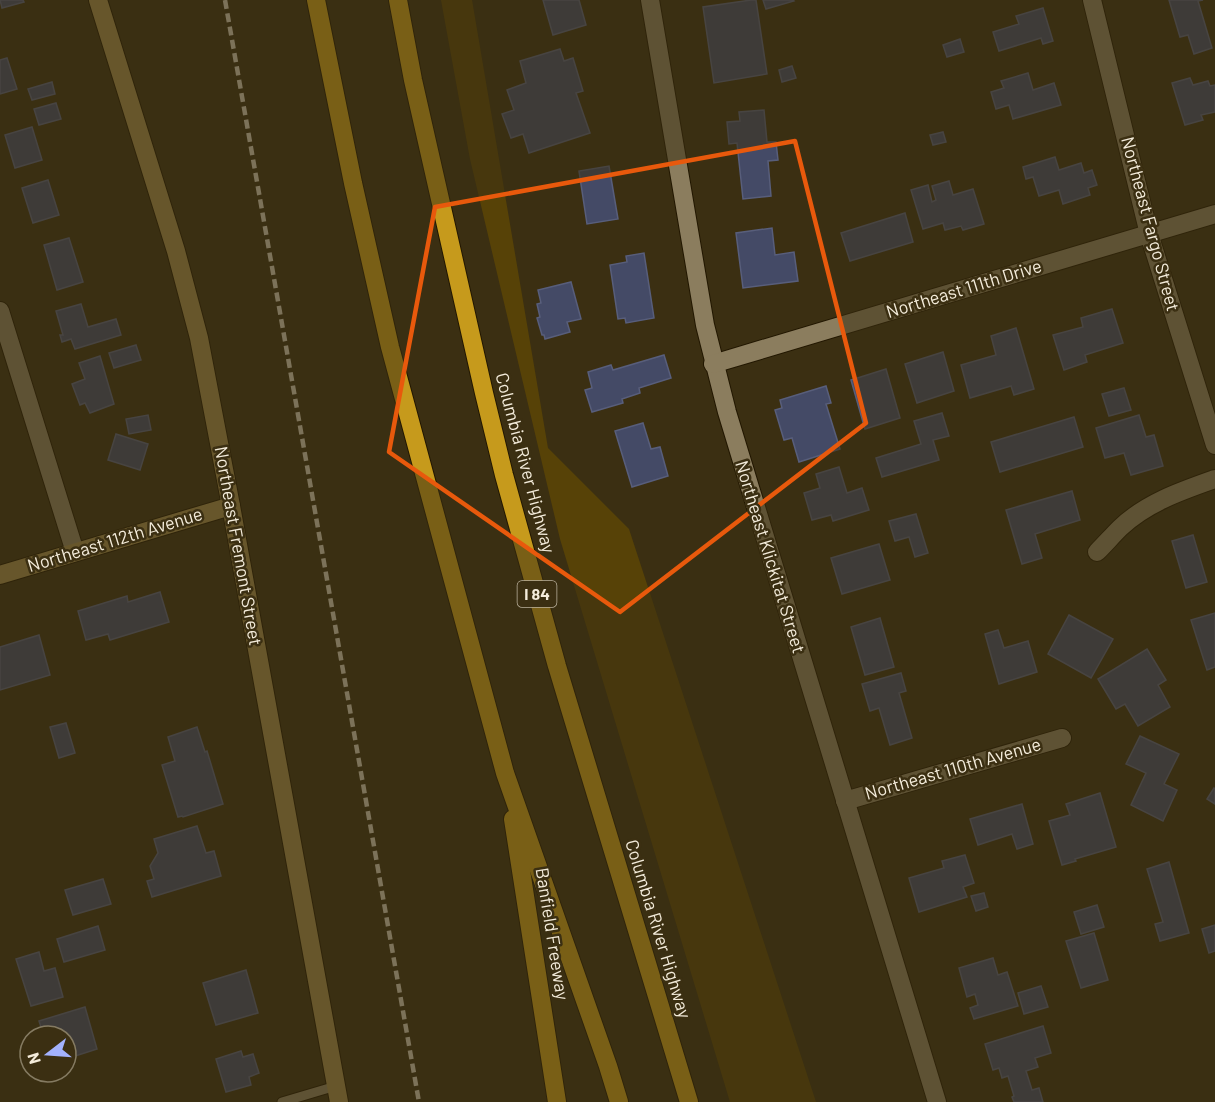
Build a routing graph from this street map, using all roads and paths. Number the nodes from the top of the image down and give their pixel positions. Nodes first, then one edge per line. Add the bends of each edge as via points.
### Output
1 (98, 0) edge
2 (316, 0) edge
3 (398, 0) edge
4 (650, 0) edge
5 (1092, 0) edge
6 (1215, 214) edge
7 (1149, 234) junction
8 (0, 311) edge
9 (714, 364) junction
10 (1215, 445) edge
11 (1215, 479) edge
12 (231, 506) junction
13 (75, 552) junction
14 (1097, 552) dead end
15 (0, 574) edge
16 (1062, 738) dead end
17 (505, 773) junction
18 (844, 801) junction
19 (337, 1094) edge
20 (282, 1102) edge
21 (557, 1102) edge
22 (619, 1102) edge
23 (689, 1102) edge
24 (937, 1102) edge

1 - 12 main road, Northeast Fremont Street via 184,279
2 - 17 highway via 390,347
3 - 23 highway, Columbia River Highway / I 84 via 504,475 557,666
4 - 9 street, Northeast Klickitat Street
5 - 7 street, Northeast Fargo Street
6 - 7 street, Northeast 111th Drive
7 - 9 street, Northeast 111th Drive
7 - 10 street, Northeast Fargo Street
8 - 13 street
9 - 18 street, Northeast Klickitat Street
11 - 14 street via 1147,508
12 - 13 main road, Northeast 112th Avenue
12 - 19 main road, Northeast Fremont Street
13 - 15 main road, Northeast 112th Avenue
16 - 18 street, Northeast 110th Avenue
17 - 21 highway, Banfield Freeway
17 - 22 highway
18 - 24 street, Northeast Klickitat Street
19 - 20 lane

